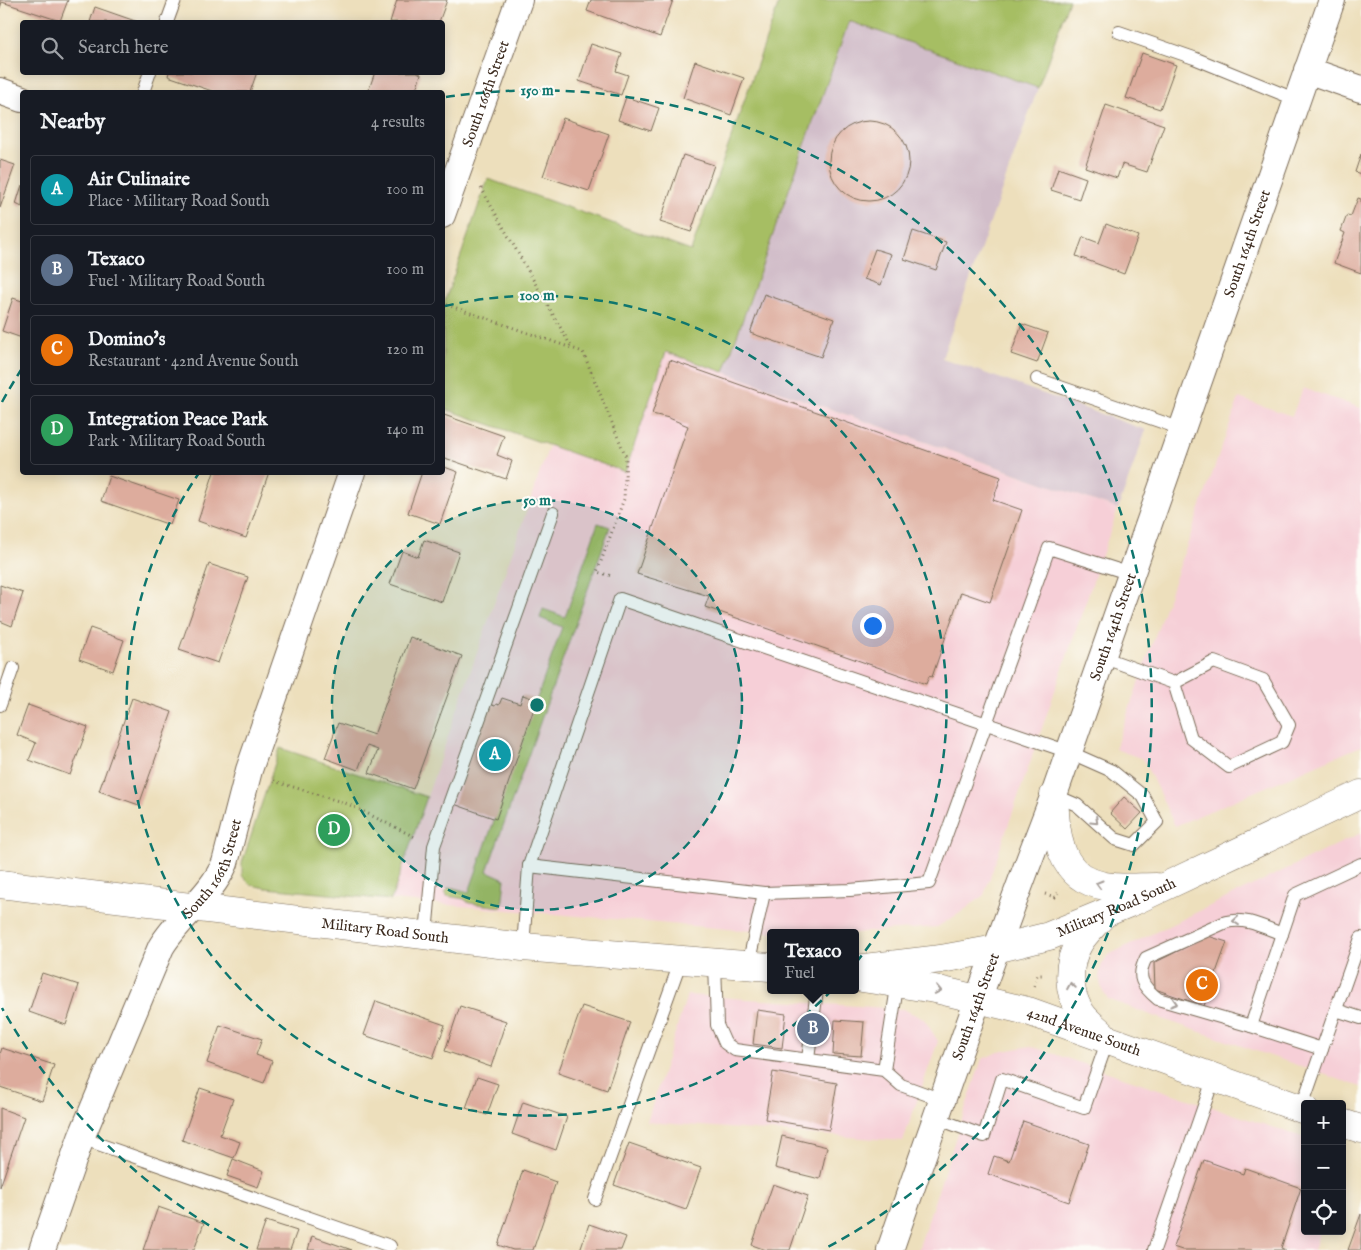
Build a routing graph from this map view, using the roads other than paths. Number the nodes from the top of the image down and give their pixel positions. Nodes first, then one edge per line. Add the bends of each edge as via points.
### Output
1 (175, 0) edge
2 (519, 0) edge
3 (1332, 0) edge
4 (168, 20) edge
5 (1119, 32) dead end
6 (1307, 70) junction
7 (149, 75) edge
8 (1361, 89) edge
9 (144, 90) edge
10 (0, 92) edge
11 (20, 98) edge
12 (1297, 100) junction
13 (445, 207) edge
14 (1037, 379) dead end
15 (1182, 429) junction
16 (351, 475) edge
17 (553, 513) dead end
18 (1131, 574) junction
19 (1102, 656) junction
20 (13, 668) dead end
21 (1174, 683) junction
22 (0, 705) edge
23 (985, 724) junction
24 (1069, 752) junction
25 (1361, 794) edge
26 (1054, 795) junction
27 (1361, 864) edge
28 (529, 866) junction
29 (0, 884) edge
30 (1164, 886) junction
31 (764, 893) junction
32 (193, 908) junction
33 (1103, 914) junction
34 (426, 934) junction
35 (1282, 934) junction
36 (1361, 938) edge
37 (522, 947) junction
38 (996, 949) junction
39 (681, 960) junction
40 (716, 963) junction
41 (759, 966) edge
42 (859, 970) edge
43 (899, 974) junction
44 (859, 977) edge
45 (816, 994) edge
46 (978, 999) junction
47 (1336, 1010) junction
48 (1361, 1018) edge
49 (1251, 1026) junction
50 (1108, 1039) junction
51 (1322, 1049) junction
52 (808, 1059) junction
53 (884, 1070) junction
54 (1214, 1077) junction
55 (1306, 1100) edge
56 (1301, 1108) edge
57 (939, 1109) junction
58 (1346, 1123) edge
59 (1361, 1129) edge
60 (81, 1138) junction
61 (595, 1199) dead end
62 (390, 1246) dead end
63 (42, 1250) edge
64 (890, 1250) edge
65 (1154, 1250) edge

1 - 4 lane
2 - 13 street, South 166th Street
3 - 6 street, South 164th Street
5 - 12 lane
6 - 8 street
6 - 12 street, South 164th Street
7 - 9 lane
10 - 11 street
12 - 15 street, South 164th Street
14 - 15 lane
15 - 18 street, South 164th Street
16 - 32 street, South 166th Street via 248,770 225,863 220,875
17 - 34 lane via 434,846
18 - 19 street, South 164th Street
18 - 23 lane via 1049,548
19 - 21 lane
19 - 24 street, South 164th Street
20 - 22 lane
21 - 21 lane via 1191,738 1229,767 1282,742 1289,725 1263,680 1214,662
23 - 24 lane
23 - 28 lane via 620,599
23 - 31 lane via 929,884
24 - 26 street, South 164th Street
26 -> 24 lane via 1077,805 1115,839 1134,846 1157,822 1143,796 1112,771
25 - 30 main road, Military Road South
30 -> 26 main road via 1104,886 1074,871 1063,856 1056,832
26 - 38 street, South 164th Street
27 - 35 lane via 1295,894
28 - 31 lane
28 - 37 lane
29 - 32 main road, Military Road South
30 - 33 main road, Military Road South
31 - 41 lane
32 - 34 main road, Military Road South
32 - 60 street, South 166th Street via 161,947
33 - 38 main road, Military Road South via 1049,936
50 -> 33 main road via 1081,1014 1073,998 1070,977 1071,961 1079,943
34 - 37 main road, Military Road South
35 - 49 lane
35 -> 49 lane via 1244,920 1226,922 1146,958 1142,966 1143,983 1158,999
36 - 47 lane
37 - 39 main road, Military Road South
38 - 43 main road, Military Road South via 941,959
38 - 46 street, South 164th Street
39 - 40 main road, Military Road South
39 - 61 lane
40 - 41 main road, Military Road South
40 - 52 lane via 717,1025 725,1043 735,1050
42 - 43 main road, Military Road South
43 - 44 main road, 42nd Avenue South
43 -> 46 main road, 42nd Avenue South
43 - 53 lane
45 - 52 lane
46 - 50 main road, 42nd Avenue South via 1028,1011
46 - 57 street, South 164th Street
47 - 48 lane
47 - 51 lane
49 - 51 lane
50 - 54 main road, 42nd Avenue South
50 - 57 lane via 1084,1108 1002,1079 984,1136
51 - 55 lane
52 - 53 lane
53 - 57 lane
54 - 56 main road, 42nd Avenue South
54 - 65 lane
57 - 64 street, South 164th Street
58 - 59 main road
60 - 62 lane
60 - 63 street, South 166th Street

